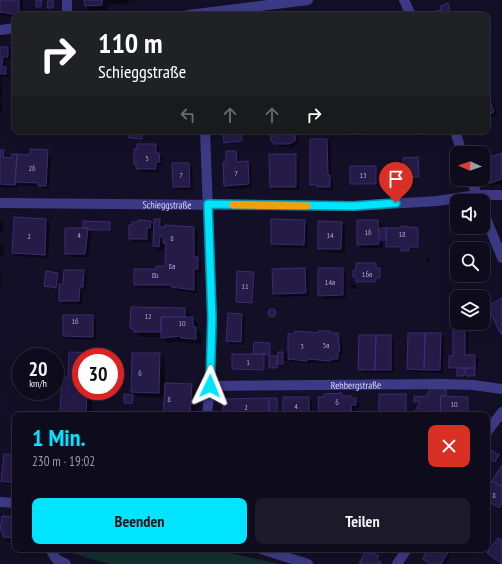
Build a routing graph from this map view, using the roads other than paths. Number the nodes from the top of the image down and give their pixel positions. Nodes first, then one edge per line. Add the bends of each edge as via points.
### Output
1 (67, 0) edge
2 (308, 0) edge
3 (404, 0) edge
4 (67, 12) edge
5 (215, 12) edge
6 (410, 12) edge
7 (12, 28) edge
8 (0, 30) edge
9 (205, 134) edge
10 (456, 134) edge
11 (460, 146) edge
12 (502, 195) edge
13 (490, 196) edge
14 (450, 200) edge
15 (0, 203) edge
16 (208, 204) junction
17 (490, 228) edge
18 (502, 258) edge
19 (210, 386) junction
20 (502, 389) edge
21 (207, 412) edge
22 (502, 412) edge
23 (490, 428) edge
24 (0, 502) edge
25 (12, 503) edge
26 (52, 552) edge
27 (270, 552) edge
28 (405, 552) edge
29 (66, 564) edge
30 (306, 564) edge
31 (397, 564) edge

1 - 4 street
2 - 5 street
3 - 6 street
7 - 8 street
9 - 16 street
10 - 11 street
12 - 13 street, Schieggstraße
14 - 16 street, Schieggstraße via 354,206
15 - 16 street, Schieggstraße
16 - 19 street via 212,318
17 - 18 street
19 - 20 street, Rehbergstraße via 473,384
19 - 21 street
22 - 23 street
24 - 25 street
26 - 29 street via 56,559
27 - 30 street
28 - 31 street

